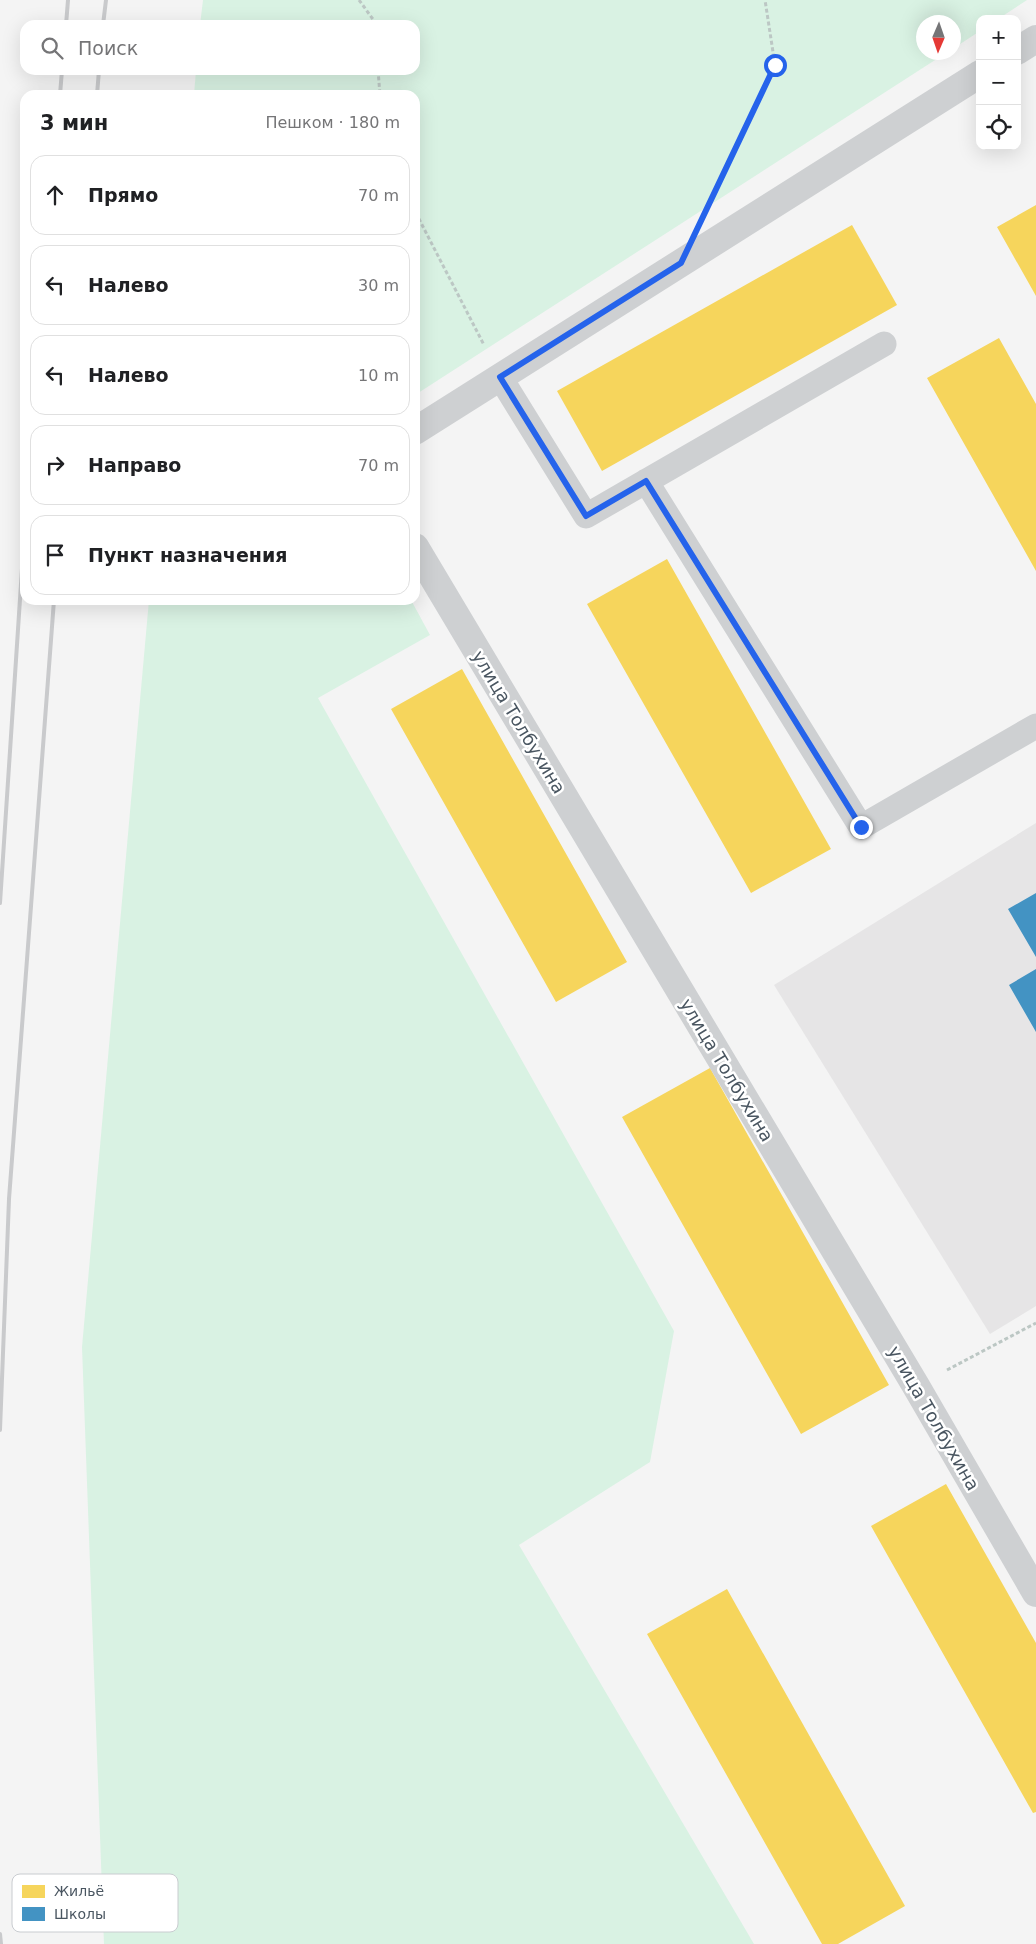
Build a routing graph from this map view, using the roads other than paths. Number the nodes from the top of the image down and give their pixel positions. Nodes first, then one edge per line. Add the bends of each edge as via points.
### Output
1 (1036, 39) edge
2 (1021, 48) edge
3 (976, 77) edge
4 (884, 344) dead end
5 (500, 377) junction
6 (420, 427) edge
7 (646, 481) junction
8 (420, 555) edge
9 (1036, 726) edge
10 (1036, 1593) edge

1 - 2 street
3 - 5 street
4 - 7 lane
5 - 6 street
5 - 7 lane via 586,516
7 - 9 lane via 861,827
8 - 10 street, улица Толбухина

